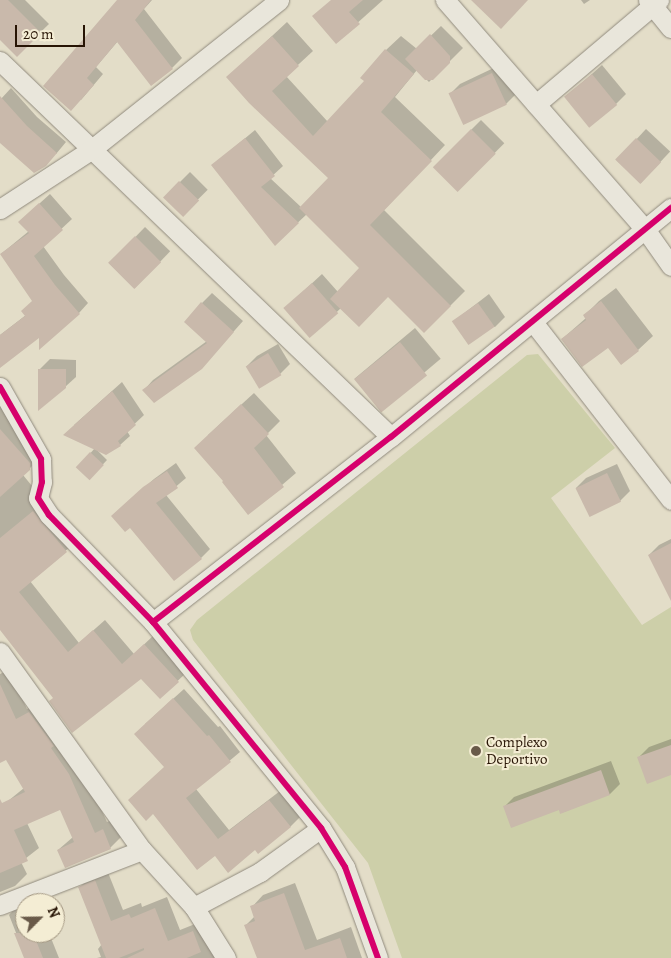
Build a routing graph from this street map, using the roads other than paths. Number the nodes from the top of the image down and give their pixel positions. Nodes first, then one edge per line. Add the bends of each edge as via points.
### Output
1 (445, 0) edge
2 (653, 2) edge
3 (265, 4) edge
4 (671, 28) edge
5 (0, 61) edge
6 (536, 104) junction
7 (92, 149) junction
8 (671, 208) edge
9 (0, 209) edge
10 (645, 229) junction
11 (671, 266) edge
12 (533, 322) junction
13 (0, 387) edge
14 (391, 437) junction
15 (671, 500) edge
16 (153, 622) junction
17 (0, 652) edge
18 (321, 828) junction
19 (142, 850) junction
20 (0, 905) edge
21 (194, 907) junction
22 (226, 958) edge
23 (378, 958) edge

1 - 6 street
2 - 4 street
2 - 6 street
3 - 7 street
5 - 7 street
6 - 10 street
7 - 9 street
7 - 14 street
8 - 10 street
10 - 11 street
10 - 12 street
12 - 14 street
12 - 15 street
13 - 16 street via 41,459 42,482 38,498 49,515
14 - 16 street
16 - 18 street
17 - 19 street
18 - 21 street via 260,872
18 - 23 street via 345,867
19 - 20 street
19 - 21 street
21 - 22 street

